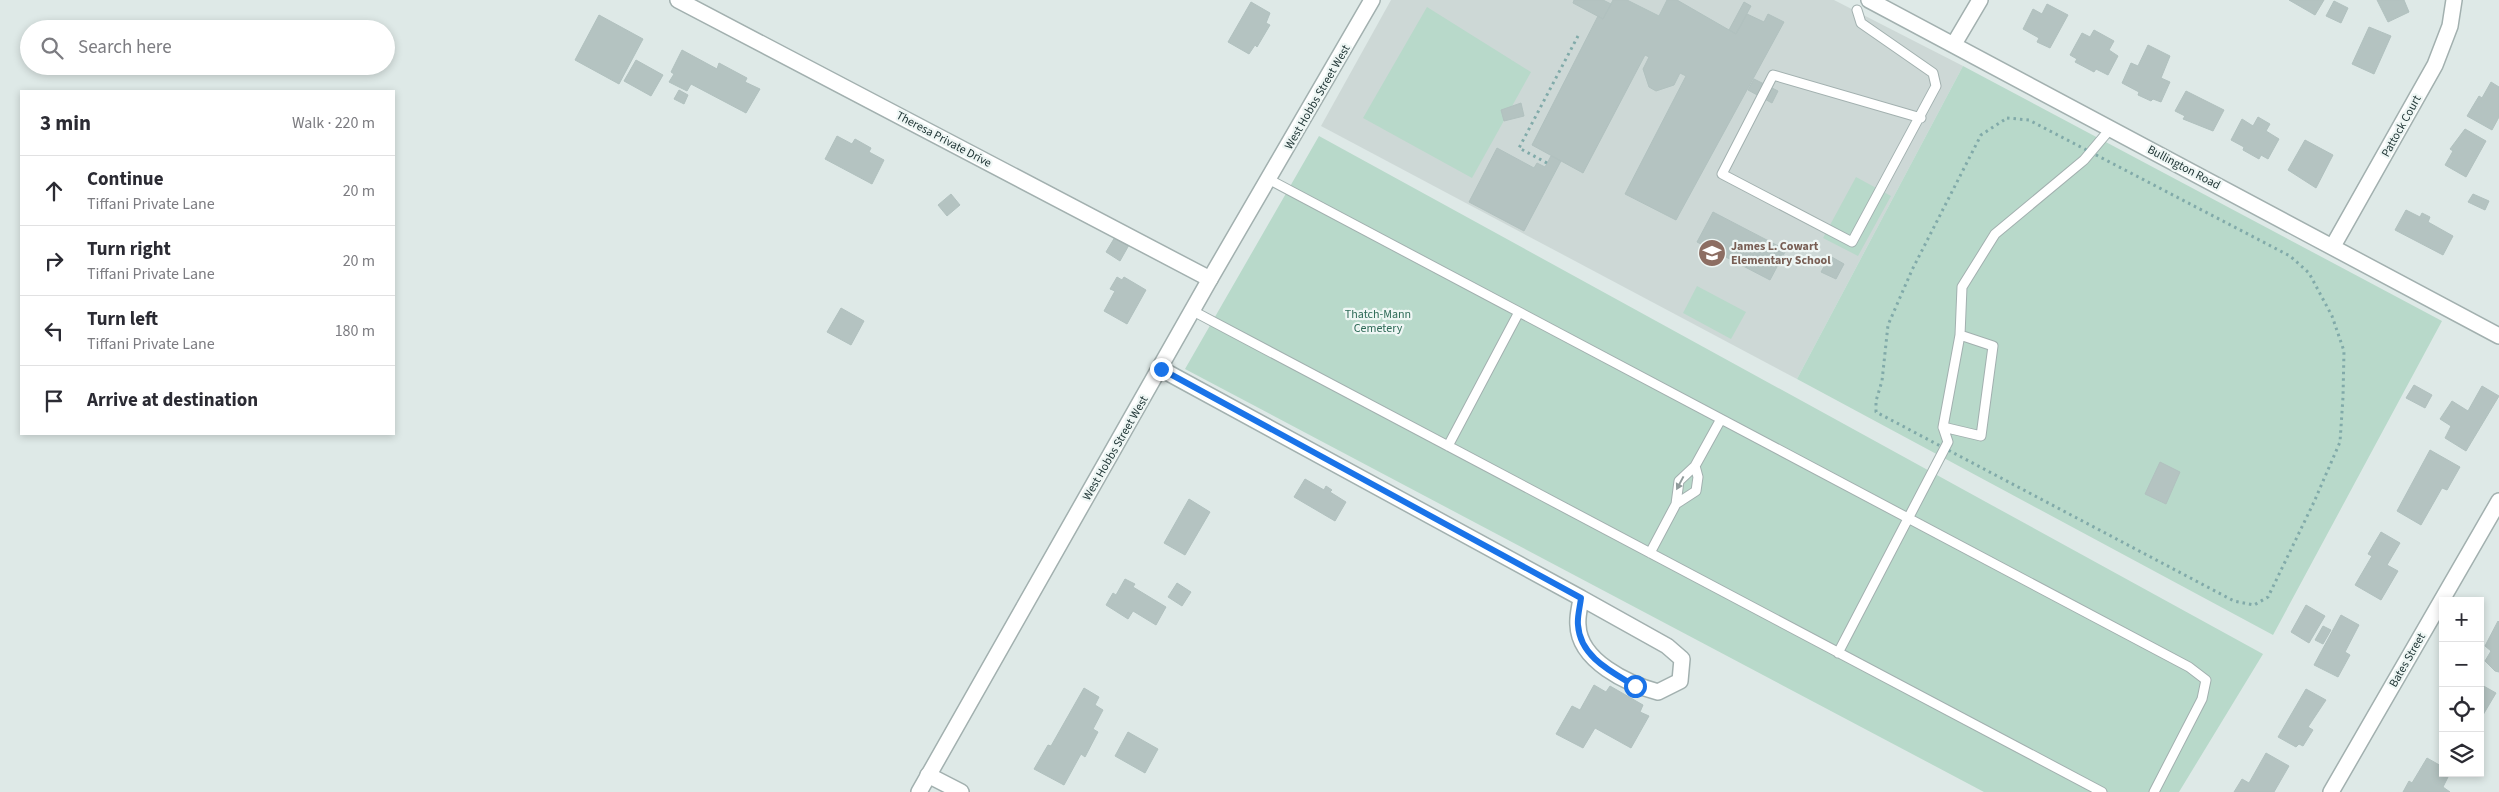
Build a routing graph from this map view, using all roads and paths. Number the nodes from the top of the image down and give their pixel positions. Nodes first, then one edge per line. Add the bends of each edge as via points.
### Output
1 (678, 0) edge
2 (1372, 0) edge
3 (1980, 0) edge
4 (2454, 0) edge
5 (1863, 5) edge
6 (1578, 36) dead end
7 (1954, 44) junction
8 (1921, 118) junction
9 (2111, 128) junction
10 (2090, 152) junction
11 (1547, 163) dead end
12 (1270, 180) junction
13 (2333, 246) junction
14 (1210, 279) junction
15 (1193, 311) junction
16 (1519, 312) junction
17 (1960, 335) junction
18 (2499, 336) edge
19 (1161, 369) junction
20 (1722, 420) junction
21 (1943, 427) junction
22 (1448, 446) junction
23 (1945, 449) junction
24 (1695, 466) junction
25 (2499, 502) edge
26 (1676, 504) junction
27 (1910, 519) junction
28 (1650, 553) junction
29 (1581, 598) junction
30 (1838, 653) junction
31 (928, 775) junction
32 (919, 792) edge
33 (960, 792) edge
34 (2102, 792) edge
35 (2154, 792) edge
36 (2331, 792) edge

1 - 14 street, Theresa Private Drive
2 - 12 street, West Hobbs Street West
3 - 7 street
4 - 13 street, Pattock Court via 2450,26 2436,65
5 - 7 street, Bullington Road
5 - 8 lane via 1861,23 1933,73 1936,86
6 - 11 path via 1519,148
7 - 9 street, Bullington Road
8 - 8 lane via 1852,242 1722,174 1774,74
9 - 10 lane
9 - 13 street, Bullington Road
10 - 17 lane via 1995,234 1962,288
10 - 23 path via 2029,120 2007,118 1981,135 1912,270 1888,325 1876,412
10 - 23 path via 2290,256 2309,273 2332,316 2344,351 2340,442 2272,589 2268,597 2254,605 2234,601
12 - 14 street, West Hobbs Street West
12 - 16 lane
13 - 18 street, Bullington Road
14 - 15 street, West Hobbs Street West
15 - 19 street, West Hobbs Street West
15 - 22 lane
16 - 20 lane
16 - 22 lane
17 - 21 lane
17 - 21 lane via 1993,346 1981,436
19 - 29 street
19 - 31 street, West Hobbs Street West
20 - 24 lane
20 - 27 lane
21 - 23 lane via 1948,442
22 - 28 lane
23 - 27 lane
24 -> 26 lane via 1679,481
24 - 26 lane via 1698,477 1696,491
25 - 36 street, Bates Street
26 - 28 lane
27 - 30 lane
27 - 35 lane via 2189,667 2206,680 2202,699
28 - 30 lane
29 - 29 street via 1578,626 1584,647 1599,663 1635,686 1658,692 1680,681 1682,659 1667,646
30 - 34 lane
31 - 32 street, West Hobbs Street West
31 - 33 street

